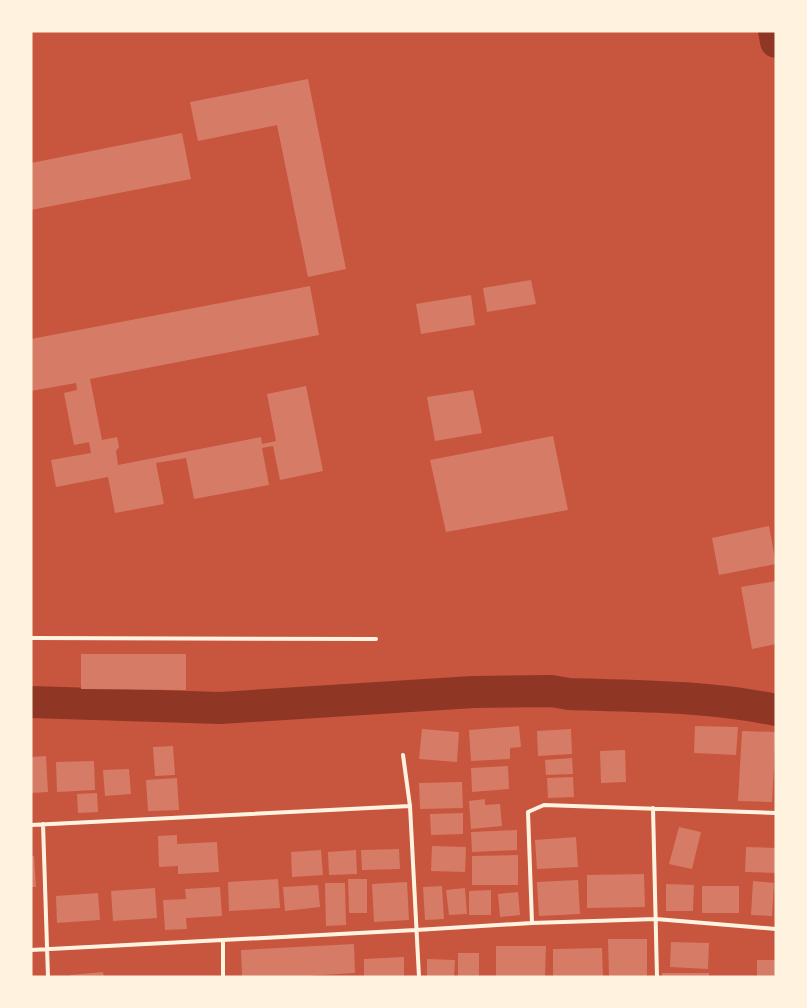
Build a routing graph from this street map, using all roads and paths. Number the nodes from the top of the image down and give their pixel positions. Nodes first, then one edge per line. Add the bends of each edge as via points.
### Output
1 (31, 638) edge
2 (376, 639) dead end
3 (402, 755) dead end
4 (410, 806) junction
5 (653, 808) junction
6 (776, 813) edge
7 (43, 824) junction
8 (31, 825) edge
9 (656, 919) junction
10 (532, 923) junction
11 (776, 929) edge
12 (416, 930) junction
13 (223, 941) junction
14 (48, 949) junction
15 (31, 950) edge
16 (48, 977) edge
17 (223, 977) edge
18 (418, 977) edge
19 (657, 977) edge

1 - 2 lane
3 - 4 lane
4 - 7 lane
4 - 12 lane
5 - 6 lane
5 - 9 lane
5 - 10 lane via 544,805 528,812
7 - 8 lane
7 - 14 lane
9 - 10 lane
9 - 11 lane
9 - 19 lane
10 - 12 lane
12 - 13 lane
12 - 18 lane
13 - 14 lane
13 - 17 lane
14 - 15 lane
14 - 16 lane

